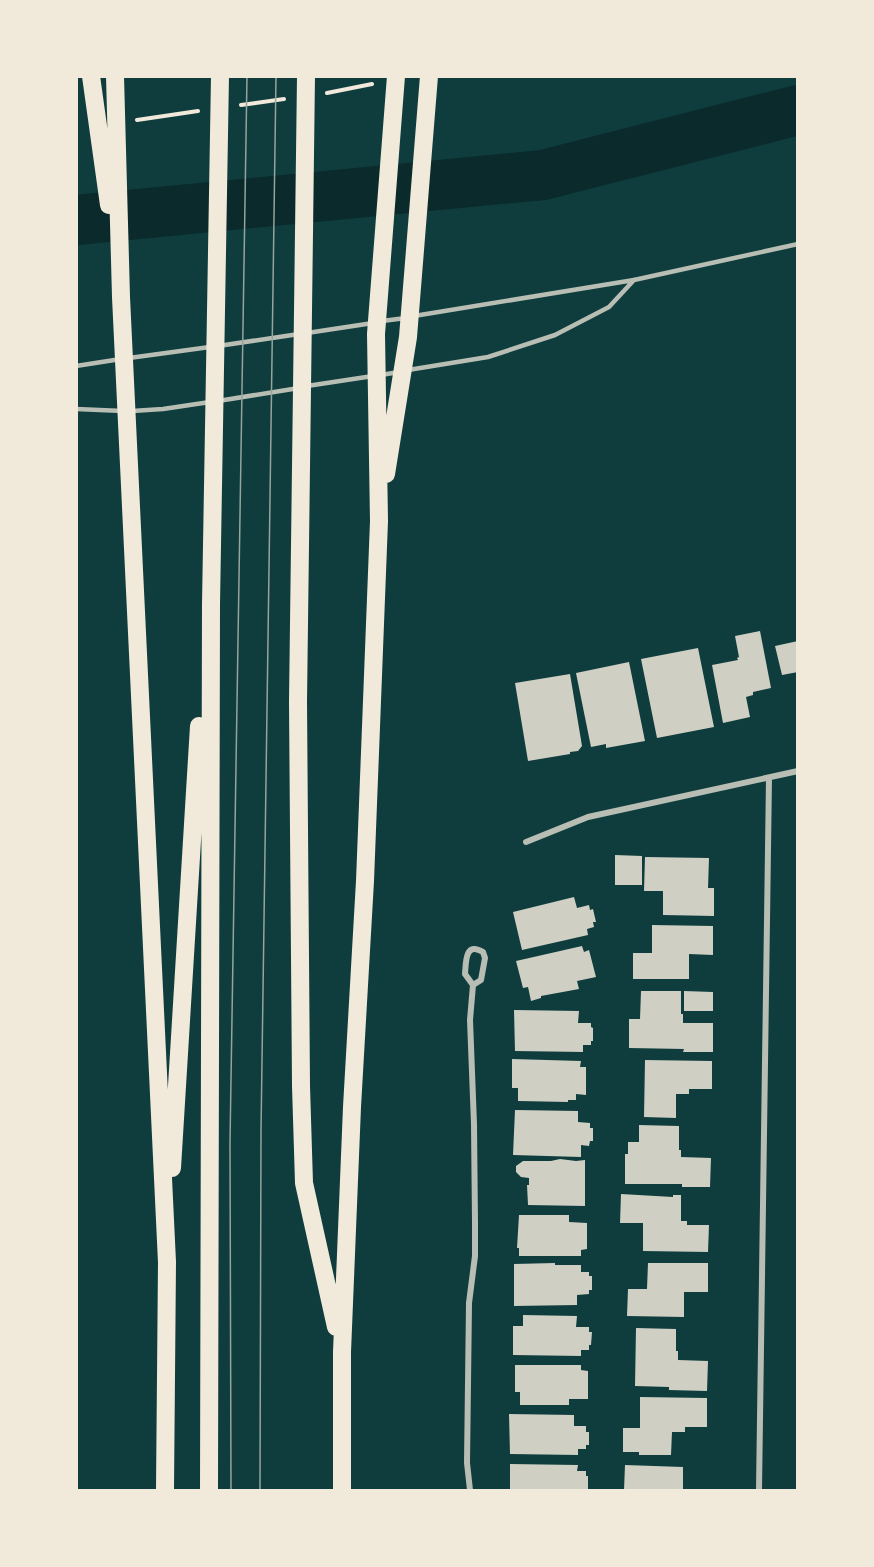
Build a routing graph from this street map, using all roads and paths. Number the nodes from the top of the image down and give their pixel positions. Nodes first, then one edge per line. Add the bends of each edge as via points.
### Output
1 (91, 76) edge
2 (115, 76) edge
3 (220, 76) edge
4 (306, 76) edge
5 (396, 76) edge
6 (429, 76) edge
7 (376, 83) dead end
8 (317, 94) dead end
9 (294, 97) dead end
10 (236, 106) dead end
11 (201, 111) dead end
12 (132, 121) dead end
13 (798, 244) edge
14 (634, 280) junction
15 (121, 297) junction
16 (76, 366) edge
17 (76, 409) edge
18 (379, 520) junction
19 (211, 604) junction
20 (798, 771) edge
21 (769, 778) junction
22 (526, 842) dead end
23 (473, 985) junction
24 (167, 1262) junction
25 (342, 1352) junction
26 (165, 1491) edge
27 (209, 1491) edge
28 (342, 1491) edge
29 (470, 1491) edge
30 (759, 1491) edge

1 - 15 highway
2 - 15 highway
3 - 19 highway
4 - 25 highway via 298,702 304,1183
5 - 18 highway via 376,334
6 - 18 highway via 408,337
7 - 8 path
9 - 10 path
11 - 12 path
13 - 14 lane
14 - 16 lane via 324,331
14 - 17 lane via 609,307 555,335 488,357 164,410
15 - 24 highway
18 - 25 highway
19 - 24 highway via 202,676
19 - 27 highway
20 - 21 street
21 - 22 street via 588,817
21 - 30 street
23 - 23 street via 481,980 484,958 483,952 476,949 466,957 465,974
23 - 29 street via 470,1020 476,1201 469,1303
24 - 26 highway
25 - 28 highway

